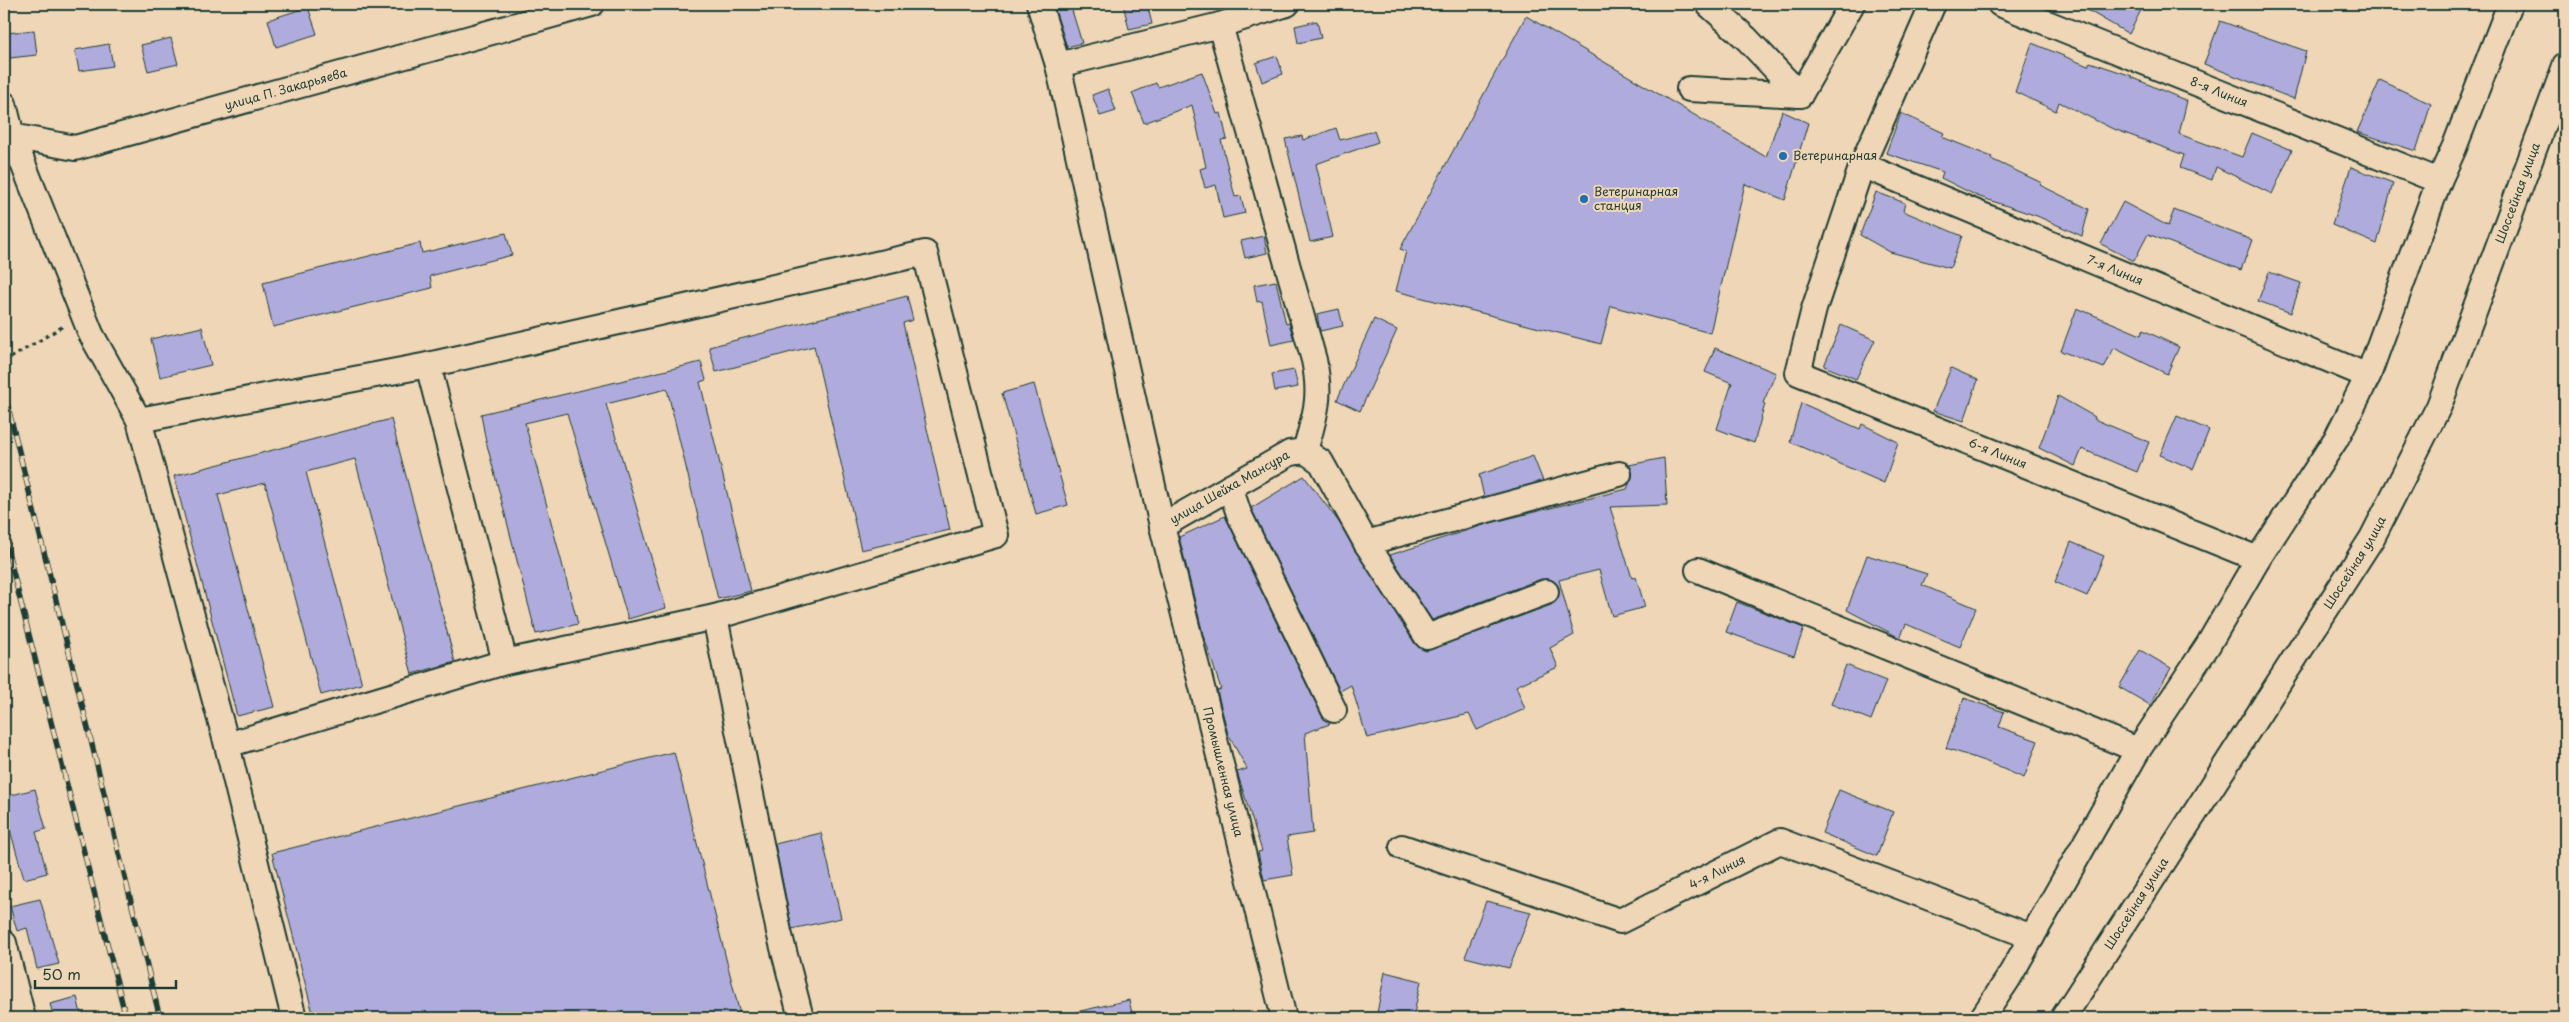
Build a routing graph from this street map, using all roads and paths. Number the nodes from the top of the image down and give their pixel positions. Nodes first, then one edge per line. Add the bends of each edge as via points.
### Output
1 (592, 4) edge
2 (1039, 4) edge
3 (1287, 4) edge
4 (1708, 4) edge
5 (1852, 4) edge
6 (1933, 4) edge
7 (2000, 4) edge
8 (2510, 4) edge
9 (1220, 25) junction
10 (1058, 65) junction
11 (2565, 66) edge
12 (1688, 89) dead end
13 (1800, 95) junction
14 (4, 104) edge
15 (12, 136) junction
16 (1862, 165) junction
17 (2439, 181) junction
18 (83, 314) junction
19 (4, 362) edge
20 (428, 365) junction
21 (2368, 376) junction
22 (139, 420) junction
23 (1305, 451) junction
24 (1619, 474) dead end
25 (1230, 487) junction
26 (1162, 526) junction
27 (1366, 542) junction
28 (2258, 559) junction
29 (1698, 570) dead end
30 (1546, 592) dead end
31 (715, 617) junction
32 (505, 662) junction
33 (1334, 710) dead end
34 (227, 745) junction
35 (2138, 750) junction
36 (1402, 846) dead end
37 (2032, 937) junction
38 (4, 943) edge
39 (23, 1018) edge
40 (294, 1018) edge
41 (801, 1018) edge
42 (1284, 1018) edge
43 (1982, 1018) edge
44 (2063, 1018) edge

1 - 15 street, улица П. Закарьяева via 75,148
2 - 10 street, Промышленная улица
3 - 9 street
4 - 13 street via 1747,39
5 - 13 street
6 - 16 street
7 - 17 street, 8-я Линия
8 - 17 street
9 - 10 street
9 - 23 street via 1314,360 1319,386 1317,407
10 - 26 street, Промышленная улица
11 - 44 street, Шоссейная улица via 2439,406 2372,538
12 - 13 street
14 - 15 street
15 - 18 street
16 - 21 street, 7-я Линия
16 - 28 street, 6-я Линия via 1814,309 1798,373
17 - 21 street
18 - 19 path
18 - 22 street
20 - 22 street
20 - 31 street via 925,253 996,535
20 - 32 street
21 - 28 street via 2336,440
22 - 34 street
23 - 25 street, улица Шейха Мансура via 1290,453
23 - 27 street, улица Шейха Мансура via 1321,462
24 - 27 street
25 - 26 street, улица Шейха Мансура
25 - 33 street via 1239,514
26 - 42 street, Промышленная улица
27 - 30 street, улица Шейха Мансура via 1427,637
28 - 35 street via 2208,645
29 - 35 street
31 - 32 street
31 - 41 street via 779,932
32 - 34 street
34 - 40 street
35 - 37 street
36 - 37 street, 4-я Линия via 1620,921 1780,841
37 - 43 street
38 - 39 street

